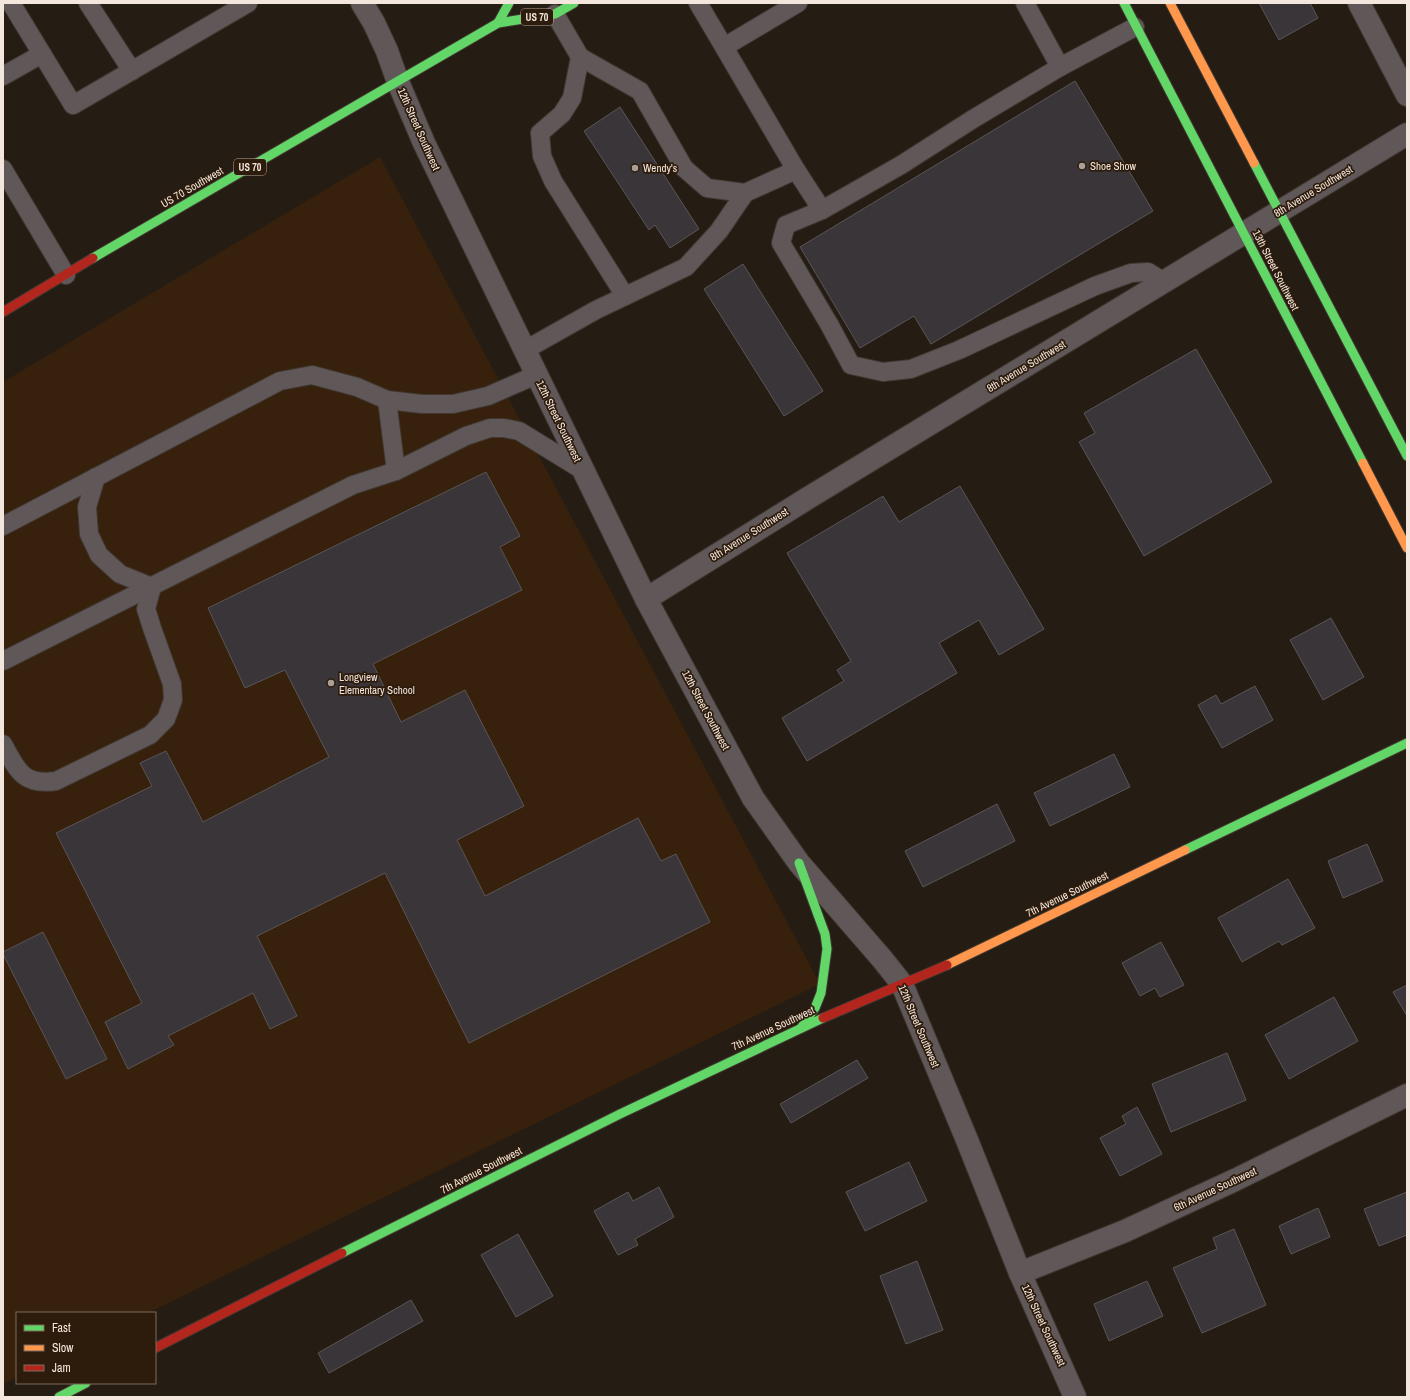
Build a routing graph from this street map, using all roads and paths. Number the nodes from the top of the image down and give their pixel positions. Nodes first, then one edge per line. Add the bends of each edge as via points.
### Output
1 (12, 3) edge
2 (88, 3) edge
3 (248, 3) edge
4 (362, 3) edge
5 (510, 3) edge
6 (574, 3) edge
7 (698, 3) edge
8 (798, 3) edge
9 (1025, 3) edge
10 (1124, 3) edge
11 (1170, 3) edge
12 (1359, 3) edge
13 (555, 14) junction
14 (498, 23) junction
15 (1135, 27) junction
16 (724, 47) junction
17 (42, 54) junction
18 (580, 57) junction
19 (1060, 67) junction
20 (132, 71) junction
21 (3, 76) edge
22 (398, 82) junction
23 (1407, 95) edge
24 (1407, 134) edge
25 (3, 169) edge
26 (796, 170) junction
27 (745, 193) junction
28 (822, 210) junction
29 (1280, 211) junction
30 (1244, 234) junction
31 (66, 275) junction
32 (1164, 282) junction
33 (625, 296) junction
34 (3, 312) edge
35 (525, 350) junction
36 (536, 375) junction
37 (387, 400) junction
38 (1407, 456) edge
39 (396, 471) junction
40 (584, 471) junction
41 (96, 477) junction
42 (3, 526) edge
43 (1407, 548) edge
44 (152, 586) junction
45 (646, 599) junction
46 (3, 661) edge
47 (3, 744) edge
48 (1407, 744) edge
49 (799, 863) junction
50 (902, 984) junction
51 (801, 1028) junction
52 (1407, 1095) edge
53 (1020, 1273) junction
54 (156, 1347) edge
55 (1075, 1397) edge

1 - 17 lane
2 - 20 lane
3 - 20 lane
4 - 22 street, 12th Street Southwest via 387,51
5 - 14 main road, US 70 Southwest / US 70
6 - 13 main road, US 70 Southwest / US 70
7 - 16 lane
8 - 16 lane
9 - 19 lane
10 - 15 main road, 13th Street Southwest
11 - 29 main road
12 - 23 street
13 - 14 main road, US 70 Southwest / US 70
13 - 18 lane
14 - 22 main road, US 70 Southwest / US 70
15 - 19 lane
15 - 30 main road, 13th Street Southwest
16 - 26 lane
17 - 20 lane via 73,105
17 - 21 lane
18 - 27 lane via 640,91 684,168 707,188
18 - 33 lane via 572,98 562,114 540,133 542,156 553,181
19 - 28 lane via 901,165
22 - 31 main road, US 70 Southwest / US 70
22 - 35 street, 12th Street Southwest via 424,143
24 - 29 street, 8th Avenue Southwest
25 - 31 lane
26 - 27 lane
26 - 28 lane
27 - 33 lane via 719,232 686,267
28 - 32 lane via 786,225 781,243 851,365 883,372 911,369 952,353 1095,286 1131,272 1148,272
29 - 30 street, 8th Avenue Southwest
29 - 38 main road
30 - 32 street, 8th Avenue Southwest
30 - 43 main road, 13th Street Southwest
31 - 34 main road, US 70 Southwest / US 70
32 - 45 street, 8th Avenue Southwest
33 - 35 lane
35 - 36 street, 12th Street Southwest
36 - 37 lane via 488,396 453,404
36 - 40 street, 12th Street Southwest
37 - 39 lane
37 - 41 lane via 357,387 312,375 280,381
39 - 40 lane via 466,436 490,428 520,431
39 - 44 lane via 353,485
40 - 45 street, 12th Street Southwest
41 - 42 lane
41 - 44 lane via 87,507 90,534 99,555 120,574
44 - 46 lane
44 - 47 lane via 146,609 172,684 173,700 166,719 150,735 56,781 43,783 26,778 13,764
45 - 49 street, 12th Street Southwest via 754,798
48 - 50 main road, 7th Avenue Southwest via 933,972
49 - 50 street, 12th Street Southwest
49 - 51 main road via 825,934 827,948 821,993 815,1008
50 - 51 main road, 7th Avenue Southwest
50 - 53 street, 12th Street Southwest
51 - 54 main road, 7th Avenue Southwest via 611,1118
52 - 53 street, 6th Avenue Southwest via 1132,1228
53 - 55 street, 12th Street Southwest

